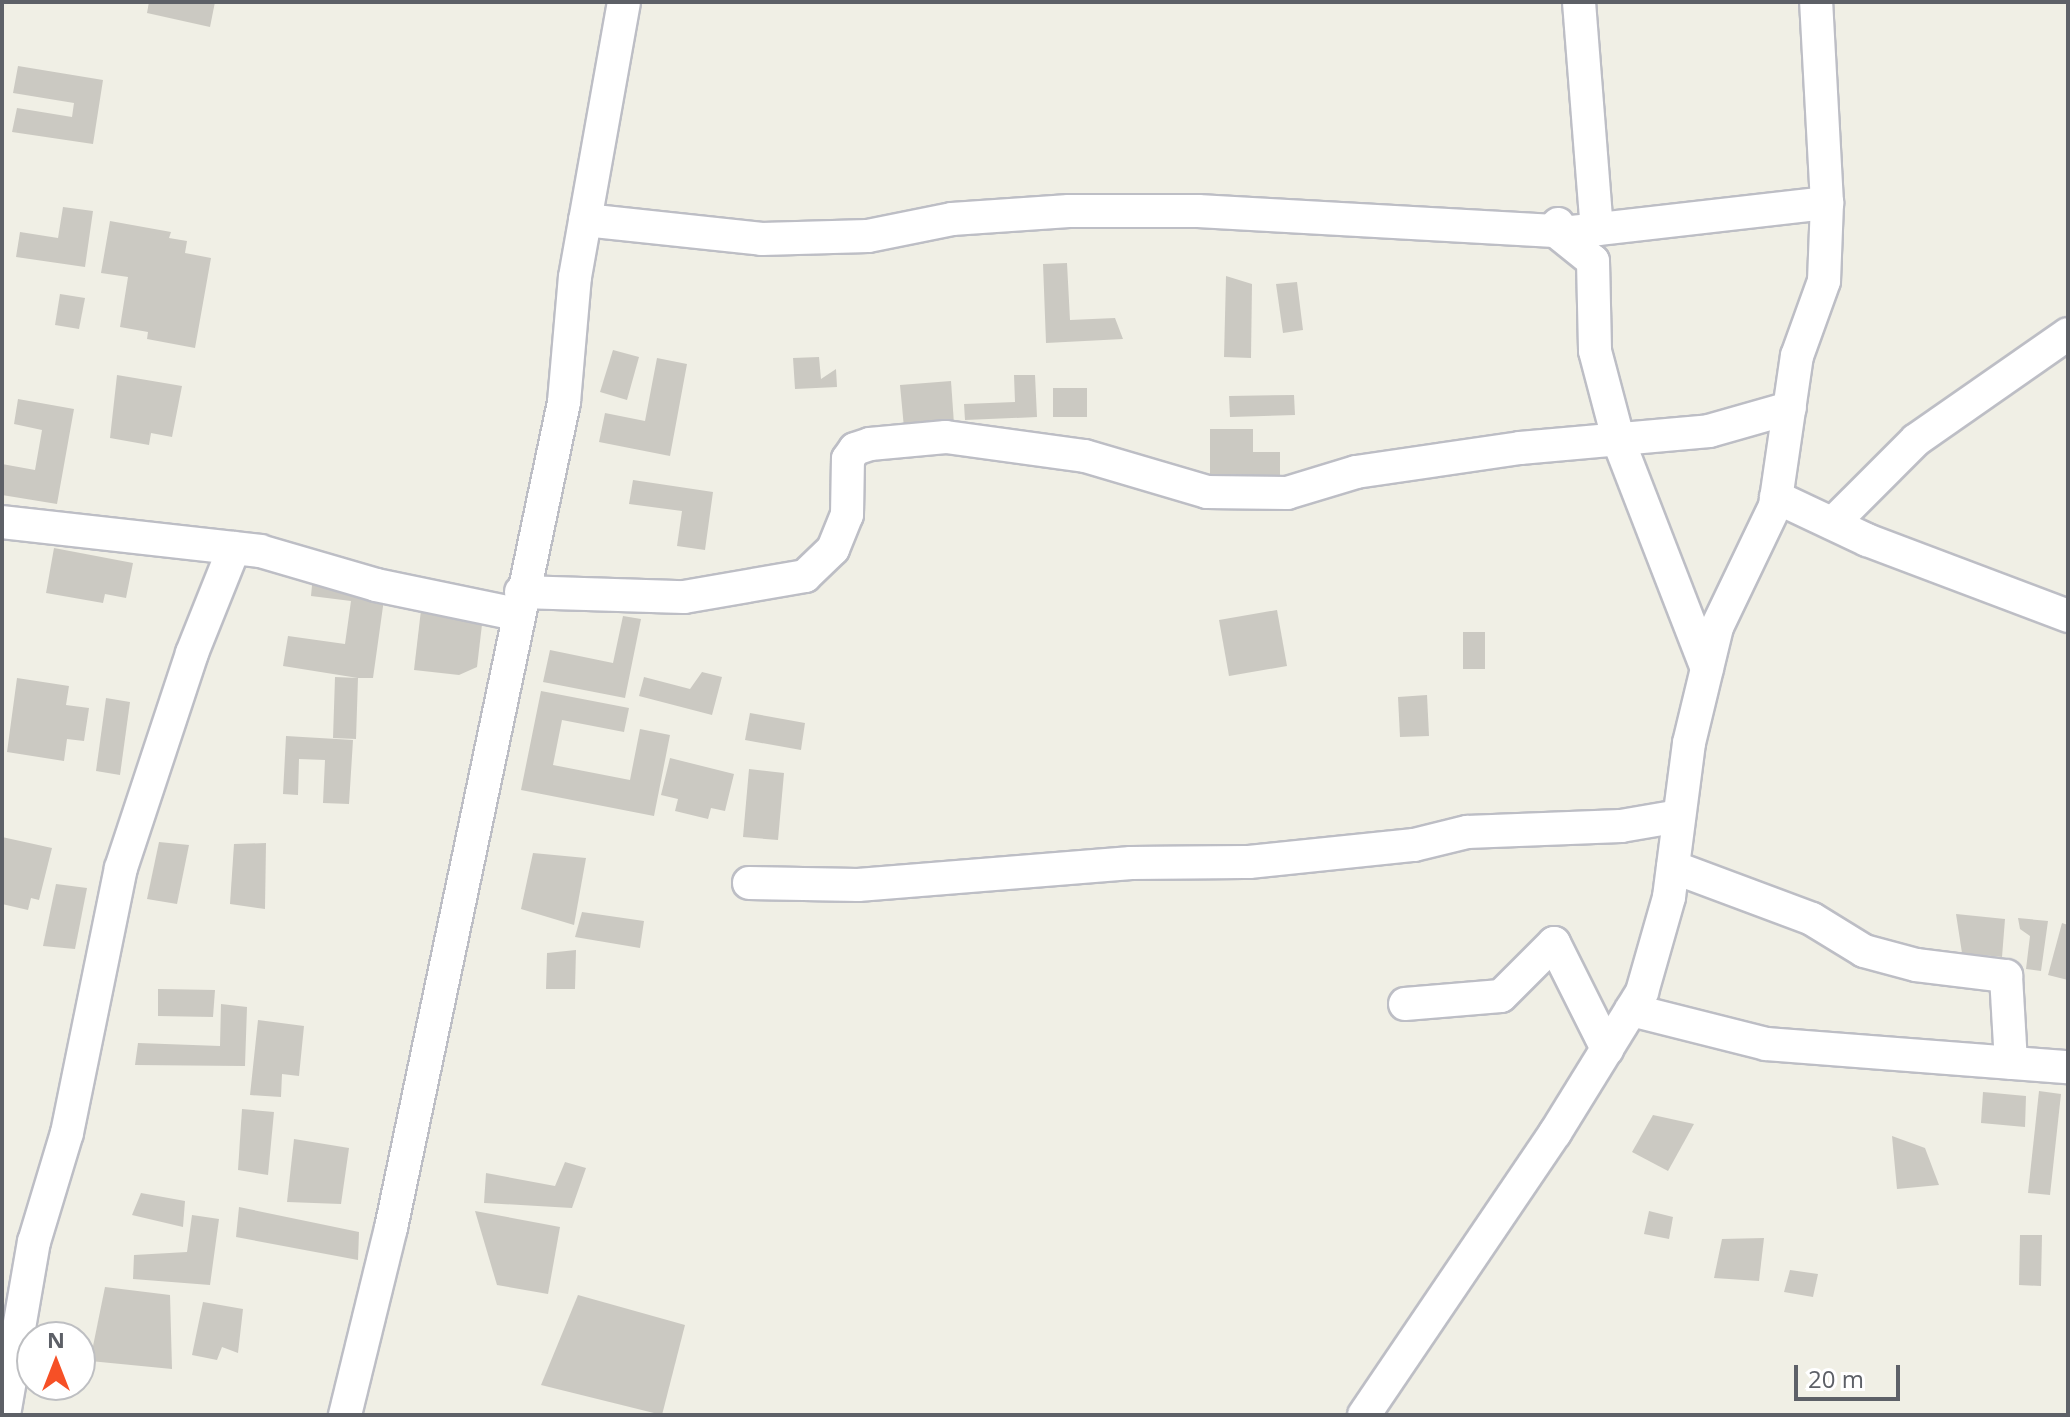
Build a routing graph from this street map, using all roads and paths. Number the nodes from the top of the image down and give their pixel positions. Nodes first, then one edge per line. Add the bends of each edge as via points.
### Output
1 (624, 2) edge
2 (1579, 2) edge
3 (1816, 2) edge
4 (1827, 203) junction
5 (585, 220) junction
6 (1558, 225) junction
7 (1597, 229) junction
8 (2068, 334) edge
9 (1790, 408) junction
10 (1619, 442) junction
11 (1776, 497) junction
12 (2, 522) edge
13 (1833, 523) junction
14 (234, 548) junction
15 (518, 603) junction
16 (2068, 616) edge
17 (1707, 669) junction
18 (1679, 816) junction
19 (1673, 867) junction
20 (749, 883) dead end
21 (1405, 1004) dead end
22 (1631, 1010) junction
23 (1607, 1049) junction
24 (2011, 1063) junction
25 (2068, 1067) edge
26 (4, 1415) edge
27 (345, 1415) edge
28 (1364, 1415) edge

1 - 5 street
2 - 7 street
3 - 4 street
4 - 7 street
4 - 9 street via 1824,281 1797,356
5 - 6 street via 762,239 868,236 952,219 1069,211
5 - 15 street via 564,402
6 - 7 street
6 - 10 street via 1593,261 1595,351
8 - 13 street via 1916,440
9 - 10 street via 1709,431
9 - 11 street
10 - 15 street via 1520,448 1356,472 1287,493 1207,492 1085,456 946,437 870,444 855,449 848,459 847,515 833,549 805,576 684,597
10 - 17 street
11 - 13 street
11 - 17 street via 1717,627
12 - 14 street
13 - 16 street
14 - 15 street
14 - 26 street via 192,653 121,868 67,1133 28,1270
15 - 27 street via 391,1228
17 - 18 street
18 - 19 street
18 - 20 street via 1621,826 1467,832 1414,845 1249,862 1131,863 858,885
19 - 22 street via 1642,992
19 - 24 street via 1812,919 1864,951 1916,965 2006,976
21 - 23 street via 1501,996 1554,943
22 - 23 street
22 - 24 street via 1766,1044
23 - 28 street
24 - 25 street

